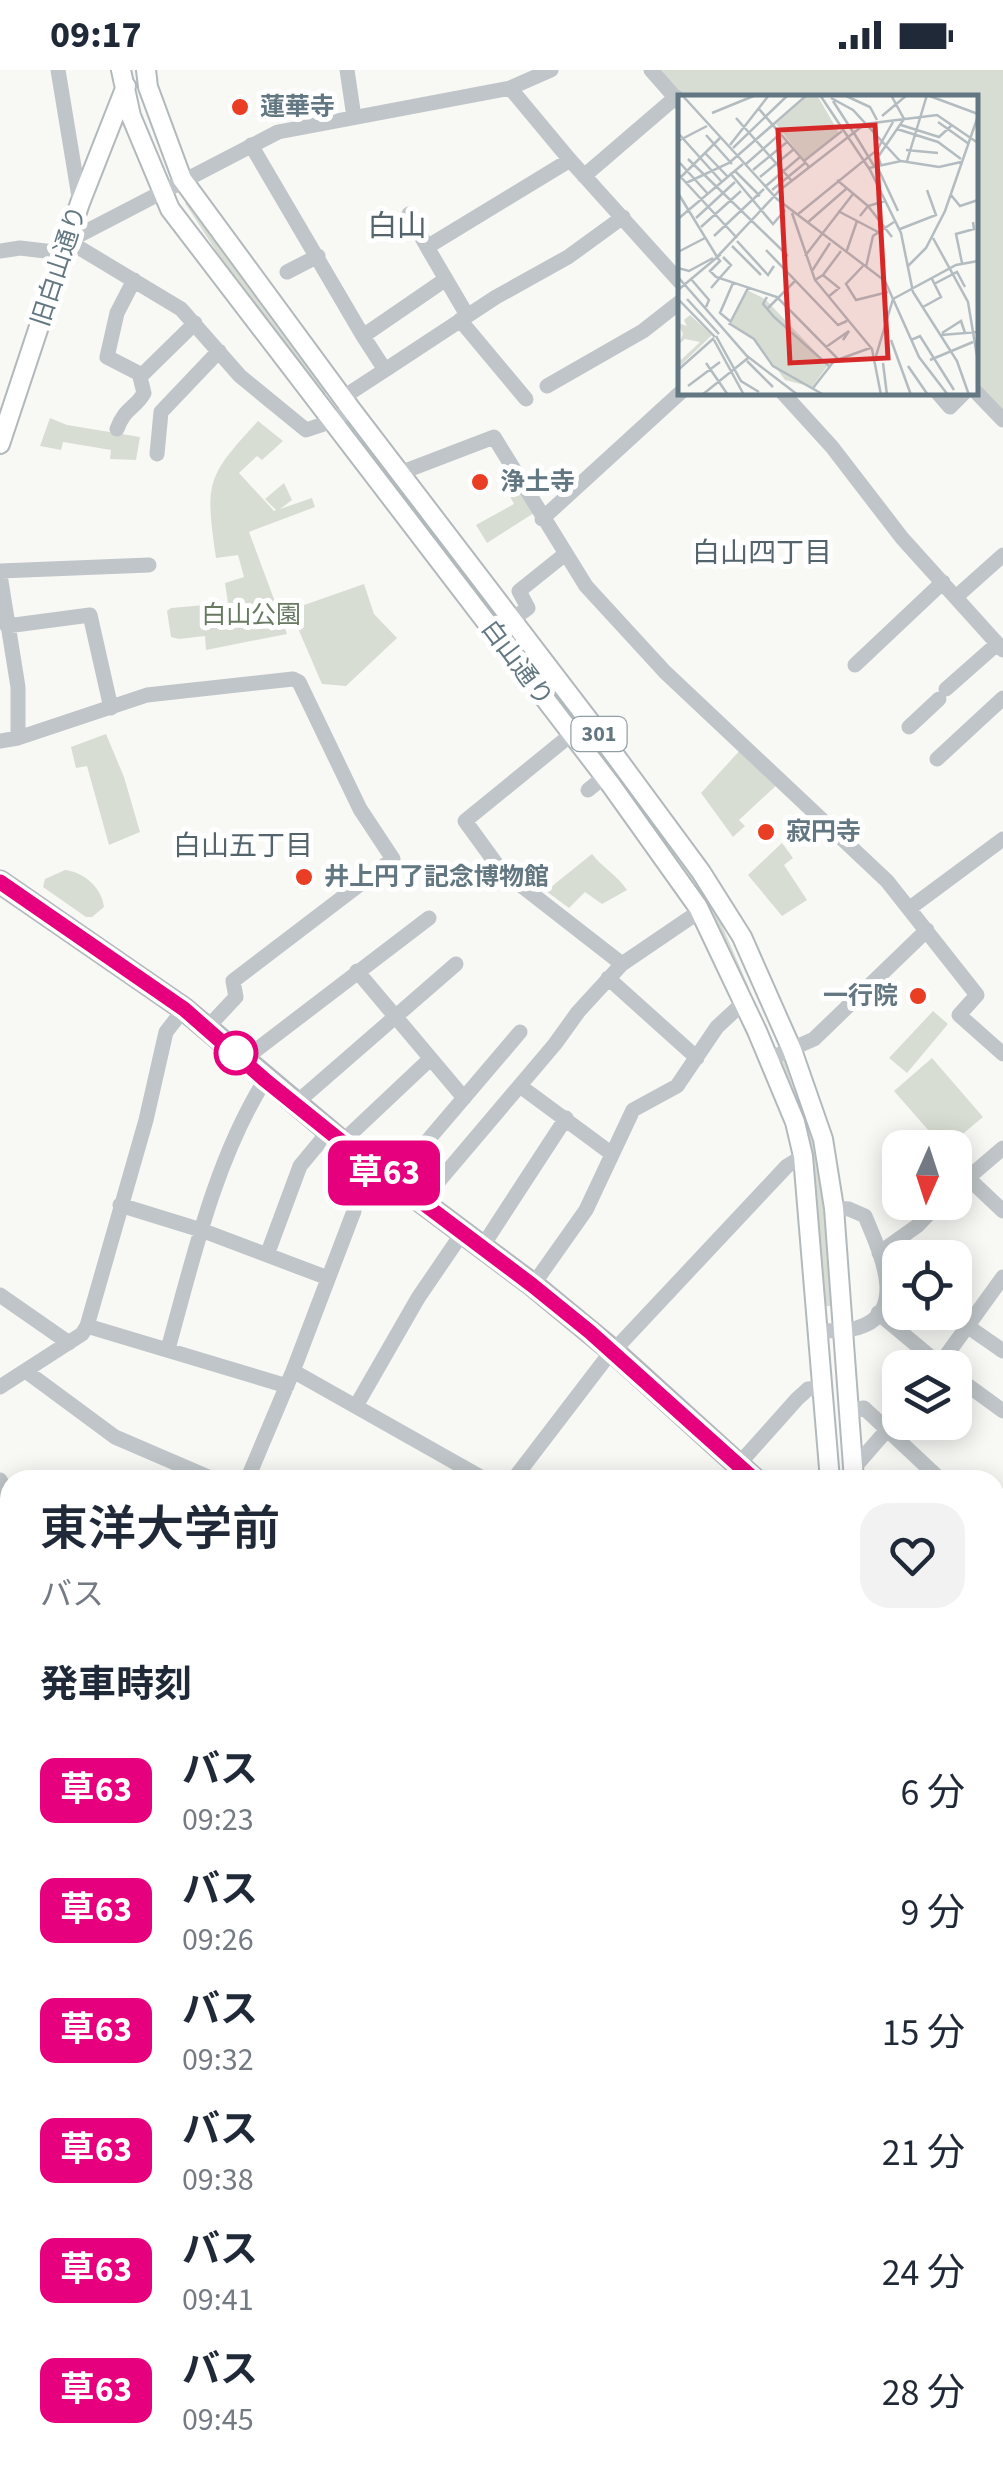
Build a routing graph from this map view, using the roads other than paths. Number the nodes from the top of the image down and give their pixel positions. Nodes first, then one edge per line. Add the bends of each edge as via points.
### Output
1 (58, 70) edge
2 (122, 70) edge
3 (132, 70) edge
4 (146, 70) edge
5 (347, 70) edge
6 (550, 70) edge
7 (651, 70) edge
8 (510, 88) junction
9 (124, 90) junction
10 (678, 100) edge
11 (354, 117) junction
12 (251, 145) junction
13 (570, 160) junction
14 (584, 176) junction
15 (182, 179) junction
16 (162, 191) junction
17 (80, 203) junction
18 (408, 214) dead end
19 (623, 217) junction
20 (68, 241) junction
21 (428, 247) junction
22 (0, 251) edge
23 (318, 256) junction
24 (288, 272) dead end
25 (446, 279) junction
26 (134, 280) junction
27 (678, 280) edge
28 (678, 304) edge
29 (464, 318) junction
30 (195, 323) junction
31 (364, 336) junction
32 (219, 351) junction
33 (385, 370) junction
34 (142, 375) junction
35 (547, 386) dead end
36 (678, 394) edge
37 (978, 394) edge
38 (785, 395) edge
39 (940, 395) edge
40 (962, 395) edge
41 (526, 399) dead end
42 (347, 403) junction
43 (1003, 420) edge
44 (333, 421) junction
45 (117, 429) dead end
46 (0, 444) edge
47 (157, 454) dead end
48 (400, 473) junction
49 (542, 519) junction
50 (564, 554) junction
51 (1003, 555) edge
52 (150, 565) dead end
53 (0, 573) edge
54 (943, 582) junction
55 (956, 596) junction
56 (512, 620) junction
57 (7, 626) junction
58 (1000, 647) edge
59 (855, 665) dead end
60 (572, 698) junction
61 (1003, 698) edge
62 (111, 708) junction
63 (554, 712) junction
64 (589, 720) junction
65 (909, 728) dead end
66 (571, 734) junction
67 (18, 738) junction
68 (0, 741) edge
69 (937, 759) dead end
70 (604, 777) junction
71 (588, 790) dead end
72 (1002, 841) edge
73 (0, 882) edge
74 (910, 908) junction
75 (726, 910) junction
76 (700, 911) junction
77 (429, 918) dead end
78 (927, 930) junction
79 (456, 964) dead end
80 (622, 964) junction
81 (358, 972) junction
82 (608, 978) junction
83 (744, 1002) junction
84 (184, 1009) junction
85 (394, 1016) junction
86 (207, 1028) junction
87 (520, 1032) dead end
88 (792, 1050) junction
89 (1003, 1054) edge
90 (697, 1058) junction
91 (769, 1059) junction
92 (244, 1060) junction
93 (430, 1060) junction
94 (265, 1080) junction
95 (520, 1086) junction
96 (464, 1098) junction
97 (294, 1104) junction
98 (566, 1118) junction
99 (335, 1137) junction
100 (612, 1154) junction
101 (804, 1156) junction
102 (1000, 1157) edge
103 (374, 1166) junction
104 (972, 1176) edge
105 (394, 1180) junction
106 (972, 1191) edge
107 (422, 1201) junction
108 (120, 1206) junction
109 (834, 1208) junction
110 (1003, 1212) edge
111 (923, 1220) edge
112 (201, 1230) junction
113 (462, 1232) junction
114 (482, 1248) junction
115 (879, 1252) junction
116 (267, 1255) junction
117 (882, 1259) edge
118 (1003, 1277) edge
119 (328, 1278) junction
120 (532, 1285) junction
121 (0, 1295) edge
122 (882, 1306) edge
123 (878, 1312) junction
124 (972, 1320) edge
125 (87, 1326) junction
126 (972, 1328) edge
127 (843, 1330) junction
128 (816, 1331) junction
129 (69, 1343) junction
130 (168, 1349) junction
131 (923, 1350) edge
132 (613, 1351) junction
133 (1003, 1351) edge
134 (27, 1372) junction
135 (290, 1378) junction
136 (0, 1387) edge
137 (822, 1388) junction
138 (972, 1388) edge
139 (356, 1406) junction
140 (850, 1410) junction
141 (1003, 1411) edge
142 (882, 1425) edge
143 (882, 1437) edge
144 (898, 1440) edge
145 (738, 1465) junction
146 (191, 1470) edge
147 (251, 1470) edge
148 (468, 1470) edge
149 (521, 1470) edge
150 (744, 1470) edge
151 (829, 1470) edge
152 (853, 1470) edge
153 (857, 1470) edge
154 (930, 1470) edge

1 - 17 street
2 - 9 main road, 白山通り / 301
3 - 9 main road, 301
4 - 15 main road, 白山通り / 301
5 - 11 street
6 - 8 street
7 - 10 street
8 - 11 street
8 - 13 street
9 - 16 main road, 白山通り / 301
9 - 17 main road, 旧白山通り / 301
10 - 14 street
11 - 12 street via 278,132
12 - 15 street
12 - 23 street
13 - 14 street
13 - 21 street
14 - 19 street
15 - 16 street
15 - 42 main road, 白山通り / 301
16 - 20 street
16 - 44 main road, 白山通り / 301
17 - 20 main road, 旧白山通り / 301
18 - 21 street
19 - 27 street
19 - 29 street
20 - 22 street via 54,252
20 - 26 street
20 - 46 main road, 旧白山通り / 301
21 - 25 street
23 - 24 street
23 - 31 street
25 - 29 street
25 - 31 street
26 - 30 street
26 - 34 street via 106,358
28 - 35 street
29 - 33 street
29 - 41 street
30 - 32 street
30 - 34 street
31 - 33 street
32 - 44 street via 306,430
32 - 47 street via 160,412
33 - 42 street
34 - 45 street via 144,393
36 - 49 street
37 - 43 street
38 - 54 street
39 - 40 street via 950,407
42 - 44 street
42 - 48 main road, 白山通り / 301
44 - 63 main road, 白山通り / 301
48 - 49 street via 494,437
48 - 56 main road, 白山通り / 301
49 - 50 street
50 - 56 street via 520,591 528,608
50 - 74 street via 636,643
51 - 55 street
52 - 53 street
53 - 57 street
54 - 55 street
54 - 59 street
55 - 58 street
56 - 60 main road, 白山通り / 301
57 - 62 street via 90,614
57 - 67 street
58 - 65 street
60 - 63 main road
60 - 64 main road, 白山通り / 301
61 - 69 street
62 - 67 street
62 - 86 street via 147,696 299,682 360,809 393,859 233,981 236,997
63 - 66 main road, 白山通り / 301
64 - 66 street
64 - 75 main road, 白山通り / 301
66 - 70 main road, 白山通り / 301
66 - 80 street via 465,821 500,869
67 - 68 street
70 - 71 street
70 - 76 main road, 白山通り / 301
72 - 74 street
73 - 84 highway
74 - 78 street
75 - 83 main road via 754,987
75 - 88 main road, 白山通り / 301
76 - 80 street
76 - 83 main road, 白山通り / 301
77 - 81 street
78 - 88 street via 814,1039
78 - 89 street via 978,995 959,1015
79 - 85 street
80 - 82 street
81 - 85 street
81 - 92 street
82 - 90 street
82 - 95 street
83 - 90 street via 716,1026
83 - 91 main road, 白山通り / 301
84 - 86 highway
84 - 108 street via 166,1032
85 - 93 street
85 - 97 street
86 - 92 highway
87 - 96 street
88 - 91 street
88 - 109 main road, 白山通り / 301 via 824,1139
90 - 100 street via 677,1086 633,1110
91 - 101 main road, 白山通り / 301
92 - 94 highway
93 - 96 street
93 - 99 street
94 - 97 highway
94 - 112 street via 245,1112
95 - 98 street
95 - 107 street
96 - 105 street
97 - 99 highway
98 - 100 street
98 - 114 street
99 - 103 highway
99 - 116 street via 300,1166
100 - 120 street via 586,1210
101 - 128 main road, 白山通り / 301
101 - 132 street via 787,1166
102 - 104 street
103 - 105 highway
103 - 119 street via 356,1196
105 - 107 highway
106 - 110 street
107 - 113 highway
108 - 112 street
108 - 125 street
109 - 115 street via 862,1213
109 - 127 main road, 白山通り / 301
111 - 115 street
112 - 116 street
112 - 130 street
113 - 114 highway
113 - 139 street
114 - 120 highway
115 - 117 street
116 - 119 street
118 - 124 street
119 - 135 street
120 - 132 highway
121 - 129 street
122 - 123 street
123 - 127 street via 858,1328
123 - 131 street
125 - 129 street
125 - 130 street
126 - 133 street
127 - 128 street
127 - 140 main road, 白山通り / 301
128 - 137 main road, 白山通り / 301
129 - 134 street
130 - 135 street
132 - 145 highway
132 - 149 street
134 - 136 street
134 - 146 street via 114,1438
135 - 139 street
135 - 147 street
137 - 145 street via 797,1399
137 - 151 main road, 白山通り / 301
138 - 141 street
139 - 148 street
140 - 142 street via 864,1408
140 - 152 main road, 白山通り / 301
143 - 153 street
144 - 154 street
145 - 150 highway

